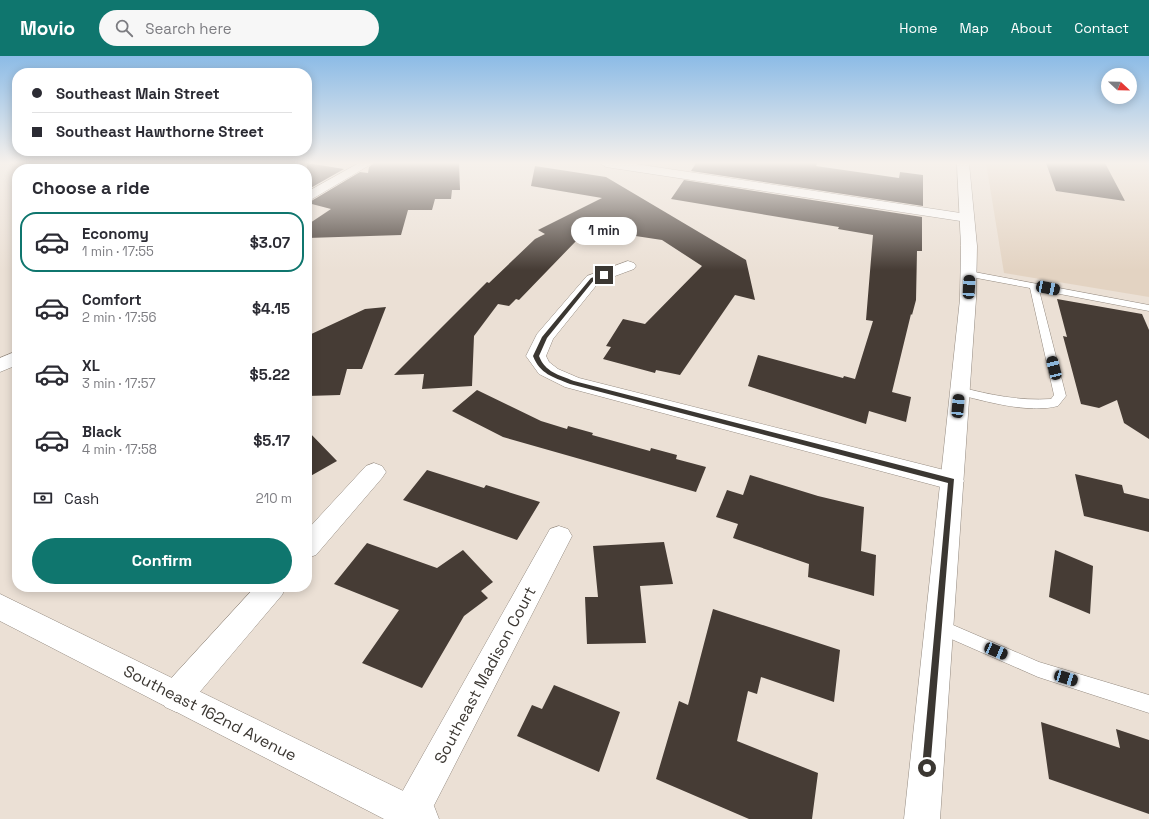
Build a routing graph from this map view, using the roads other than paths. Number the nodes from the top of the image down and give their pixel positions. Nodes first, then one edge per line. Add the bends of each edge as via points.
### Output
1 (840, 199) edge
2 (965, 199) edge
3 (967, 218) junction
4 (628, 266) dead end
5 (969, 274) junction
6 (1034, 286) junction
7 (1149, 308) edge
8 (12, 360) edge
9 (0, 366) edge
10 (960, 391) junction
11 (374, 472) dead end
12 (952, 481) junction
13 (559, 536) dead end
14 (312, 541) edge
15 (268, 592) edge
16 (3, 612) edge
17 (939, 626) junction
18 (176, 696) junction
19 (1149, 704) edge
20 (416, 816) edge
21 (922, 819) edge

1 - 3 street
2 - 3 street
3 - 5 street
4 - 12 street via 593,279 544,338 536,356 540,366 572,383
5 - 6 lane
5 - 10 street
6 - 7 lane
6 - 10 lane via 1060,396 1054,403 1021,404
8 - 9 street
10 - 12 street
11 - 14 street
12 - 17 street
13 - 20 street, Southeast Madison Court
15 - 18 street
16 - 18 street, Southeast 162nd Avenue
17 - 19 lane via 1038,669
17 - 21 street
18 - 20 street, Southeast 162nd Avenue

